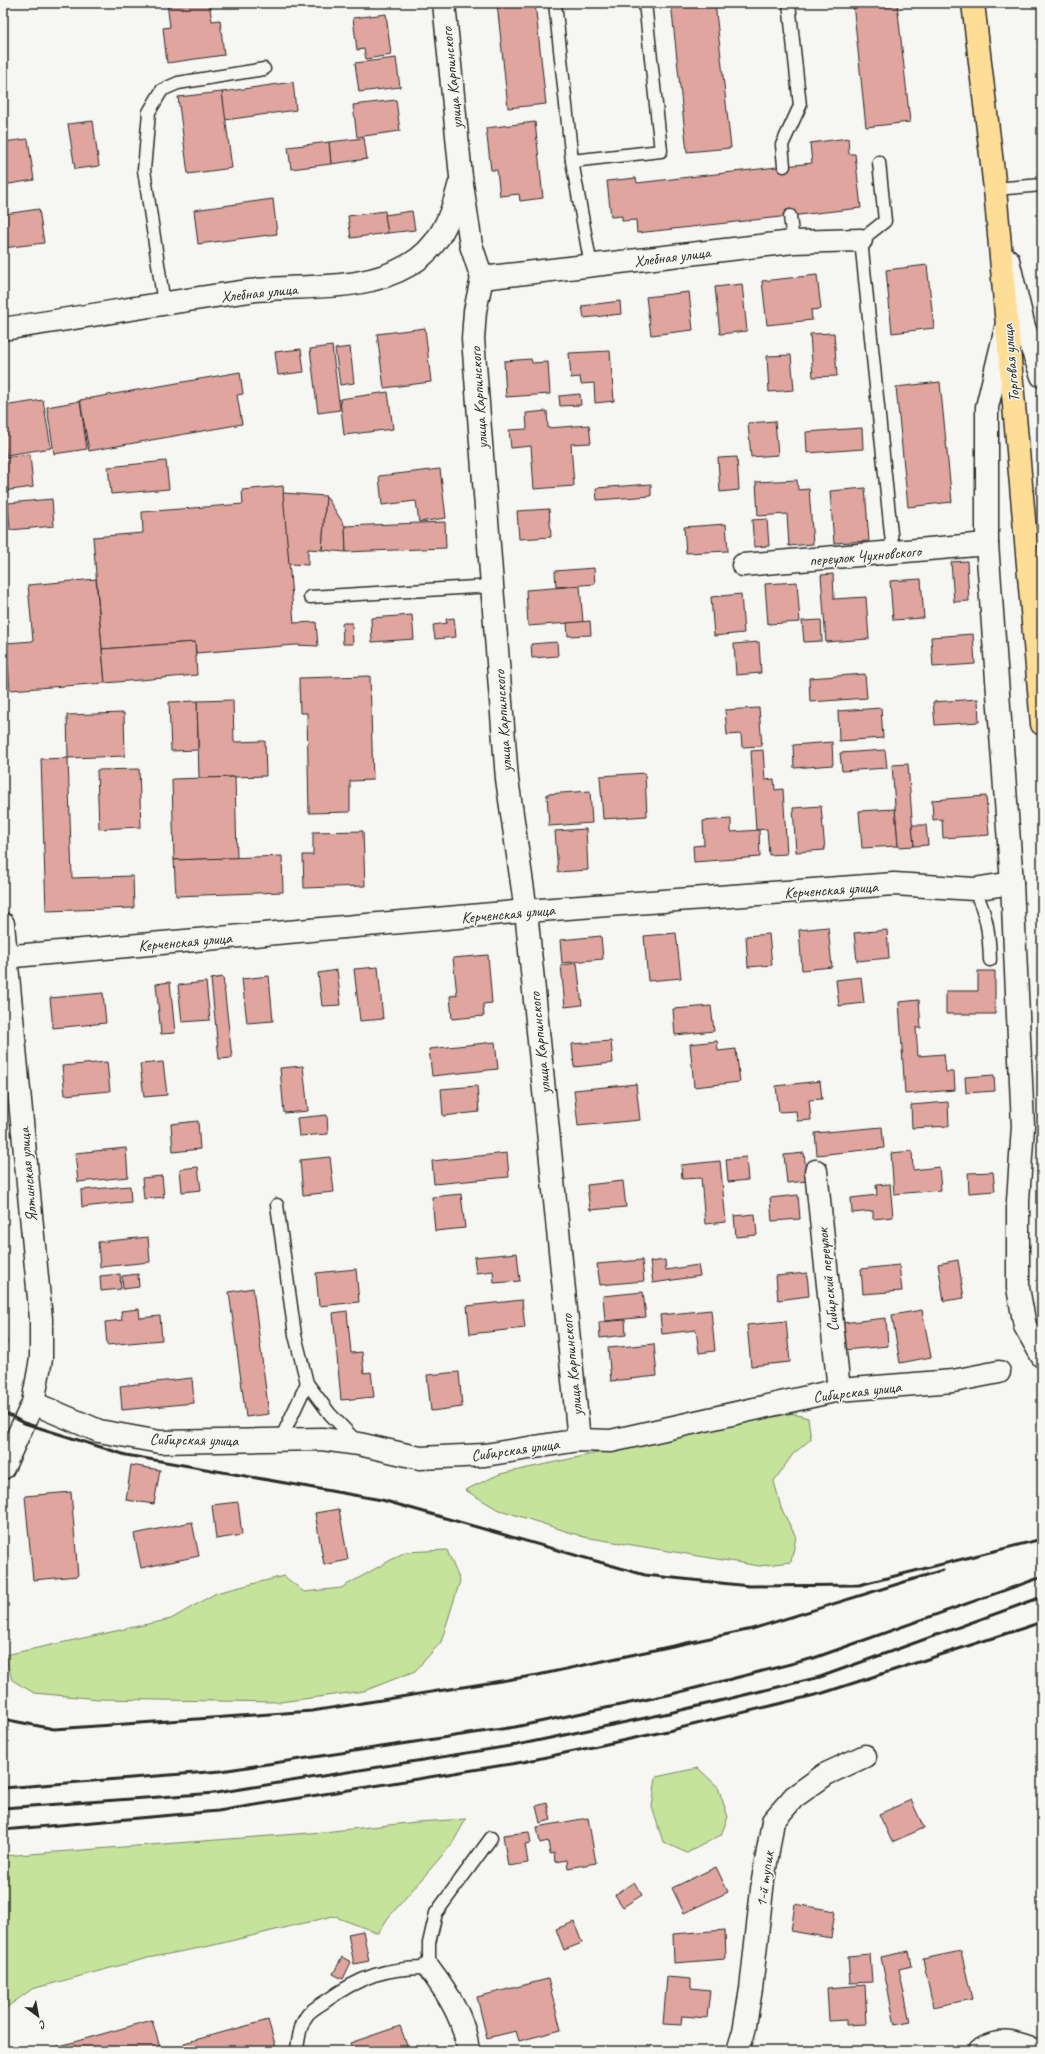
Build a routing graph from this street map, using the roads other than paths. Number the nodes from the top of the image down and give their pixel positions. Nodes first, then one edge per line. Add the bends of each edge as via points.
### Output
1 (444, 3) edge
2 (555, 3) edge
3 (645, 3) edge
4 (789, 3) edge
5 (973, 3) edge
6 (264, 69) dead end
7 (572, 161) junction
8 (879, 162) dead end
9 (784, 166) dead end
10 (461, 177) junction
11 (1042, 185) edge
12 (995, 189) junction
13 (790, 216) dead end
14 (997, 217) junction
15 (861, 240) junction
16 (793, 242) junction
17 (591, 266) junction
18 (482, 278) junction
19 (164, 304) junction
20 (1006, 325) junction
21 (3, 329) edge
22 (1042, 376) edge
23 (987, 544) junction
24 (893, 553) junction
25 (743, 565) dead end
26 (492, 586) junction
27 (310, 597) dead end
28 (1042, 724) edge
29 (1012, 883) junction
30 (974, 889) junction
31 (526, 911) junction
32 (3, 924) edge
33 (5, 956) edge
34 (990, 960) dead end
35 (816, 1171) dead end
36 (277, 1205) dead end
37 (1042, 1356) edge
38 (1000, 1372) dead end
39 (307, 1383) junction
40 (839, 1390) junction
41 (33, 1403) junction
42 (282, 1439) junction
43 (579, 1440) junction
44 (359, 1444) junction
45 (3, 1468) edge
46 (865, 1756) dead end
47 (492, 1838) dead end
48 (429, 1968) junction
49 (297, 2049) dead end
50 (468, 2051) edge
51 (738, 2051) edge
52 (979, 2051) edge
53 (1038, 2051) edge

1 - 10 street, улица Карпинского
2 - 7 lane
3 - 7 lane via 662,151
4 - 9 lane via 800,106 782,145
5 - 12 main road, Торговая улица
6 - 19 lane via 178,83 162,90 149,112 144,170
7 - 17 lane
8 - 15 lane via 885,221
10 - 18 street, улица Карпинского via 471,245
10 - 19 street, Хлебная улица via 452,214 435,243 409,265 380,278 250,291
11 - 12 lane
12 - 14 main road, Торговая улица
13 - 16 lane
14 - 20 main road, Торговая улица
14 - 22 street via 1024,327
15 - 16 street, Хлебная улица
15 - 24 lane
16 - 17 street, Хлебная улица
17 - 18 street, Хлебная улица
18 - 26 street, улица Карпинского via 475,311 473,339
19 - 21 street, Хлебная улица
20 - 23 street via 987,407
20 - 28 main road, Торговая улица
23 - 24 street, переулок Чухновского
23 - 29 street
24 - 25 street, переулок Чухновского
26 - 27 lane
26 - 31 street, улица Карпинского via 507,779
29 - 30 street, Керченская улица
29 - 37 street via 1023,1126 1018,1201 1018,1288 1025,1326
30 - 31 street, Керченская улица via 894,884
30 - 34 lane via 986,916
31 - 33 street, Керченская улица
31 - 43 street, улица Карпинского
32 - 33 street, Ялтинская улица
33 - 41 street, Ялтинская улица via 41,1319 41,1359
35 - 40 street, Сибирский переулок
36 - 39 lane via 295,1335
38 - 40 street, Сибирская улица via 953,1381
39 - 42 lane
39 - 44 lane via 330,1414
40 - 43 street, Сибирская улица via 618,1440
41 - 42 street, Сибирская улица via 99,1431 160,1442
41 - 45 street, Ялтинская улица
42 - 44 street, Сибирская улица via 322,1439
43 - 44 street, Сибирская улица via 485,1455 420,1458
46 - 51 street, 1-й тупик via 826,1774 794,1797 772,1821 751,1989
47 - 48 lane via 436,1913 429,1943
48 - 49 lane via 407,1967 372,1974 334,1995 309,2014 300,2028
48 - 50 street via 447,1991 458,2013
52 - 53 street via 992,2043 1007,2041

